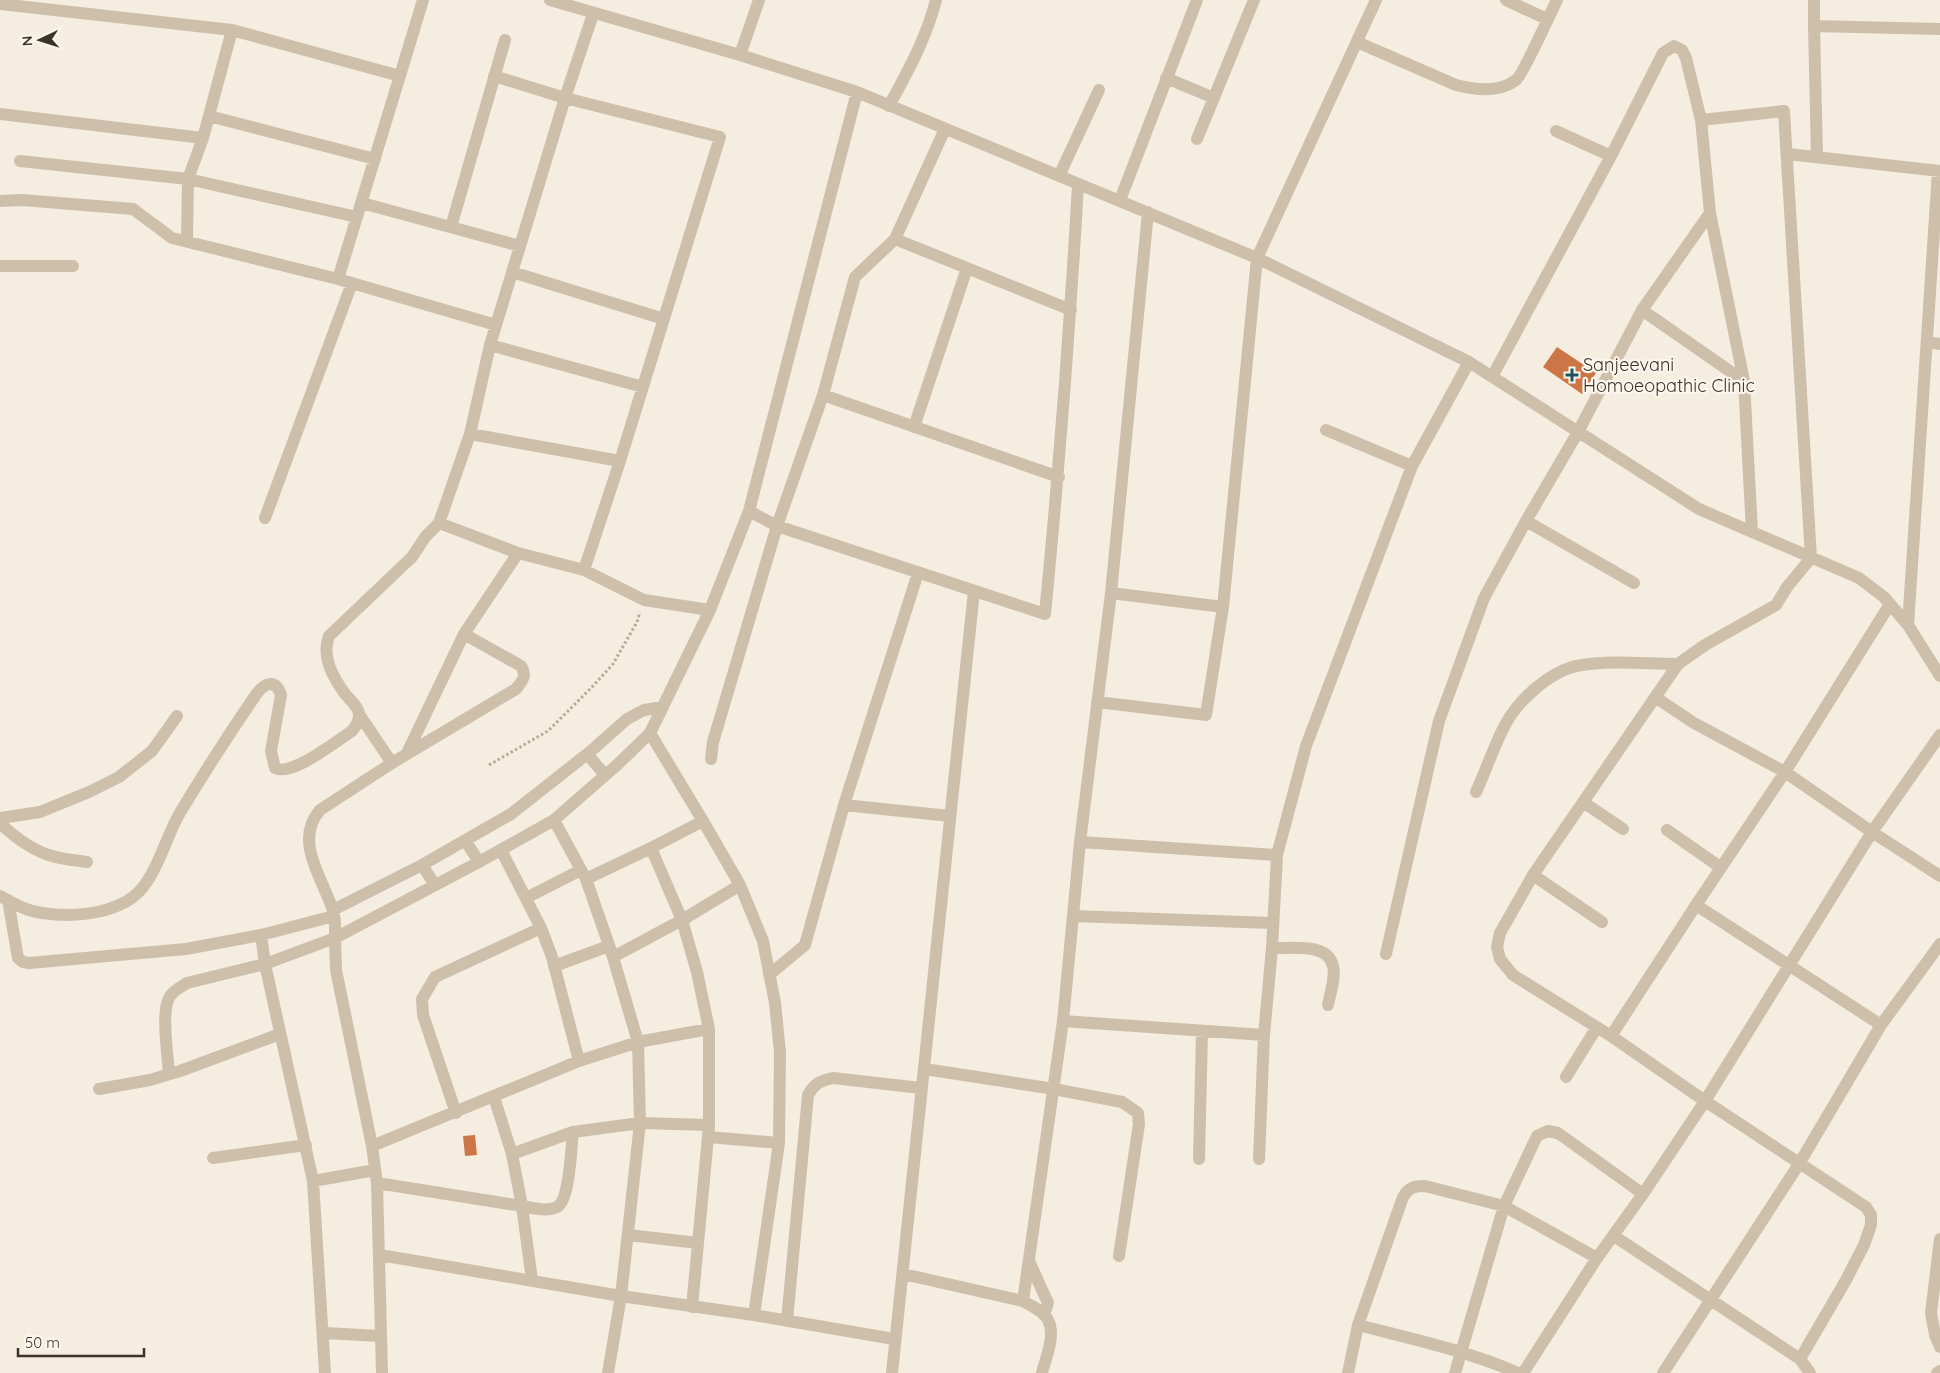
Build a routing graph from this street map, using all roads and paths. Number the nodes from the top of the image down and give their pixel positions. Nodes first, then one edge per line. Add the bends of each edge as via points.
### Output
1 (423, 0) edge
2 (550, 0) edge
3 (759, 0) edge
4 (936, 0) edge
5 (1197, 0) edge
6 (1254, 0) edge
7 (1376, 0) edge
8 (1506, 0) edge
9 (1557, 0) edge
10 (1814, 0) edge
11 (0, 4) edge
12 (593, 14) junction
13 (1547, 19) junction
14 (1814, 26) junction
15 (1940, 29) edge
16 (232, 30) junction
17 (505, 40) dead end
18 (1357, 42) junction
19 (740, 55) junction
20 (400, 76) junction
21 (494, 76) junction
22 (1166, 78) junction
23 (1099, 90) dead end
24 (856, 92) junction
25 (565, 98) junction
26 (1214, 98) junction
27 (889, 106) junction
28 (0, 114) edge
29 (209, 116) junction
30 (1701, 120) junction
31 (945, 129) junction
32 (1556, 131) dead end
33 (203, 138) junction
34 (1196, 139) dead end
35 (1788, 154) junction
36 (1612, 156) junction
37 (1817, 157) junction
38 (375, 159) junction
39 (20, 161) dead end
40 (1939, 171) edge
41 (1059, 176) junction
42 (188, 179) junction
43 (1078, 184) junction
44 (1120, 200) junction
45 (0, 201) edge
46 (362, 203) junction
47 (1148, 212) junction
48 (1710, 213) junction
49 (357, 217) junction
50 (451, 227) junction
51 (895, 239) junction
52 (187, 241) junction
53 (520, 246) junction
54 (1256, 258) junction
55 (0, 266) edge
56 (73, 266) dead end
57 (967, 268) junction
58 (512, 272) junction
59 (338, 279) junction
60 (352, 283) junction
61 (1072, 310) junction
62 (1642, 310) junction
63 (664, 319) junction
64 (496, 325) junction
65 (1934, 343) edge
66 (490, 344) junction
67 (1469, 362) junction
68 (1492, 375) junction
69 (1744, 380) junction
70 (643, 388) junction
71 (823, 395) junction
72 (914, 427) junction
73 (1326, 430) dead end
74 (1578, 432) junction
75 (470, 434) junction
76 (620, 461) junction
77 (1412, 466) junction
78 (1059, 477) junction
79 (749, 511) junction
80 (264, 518) dead end
81 (1526, 521) junction
82 (439, 523) junction
83 (777, 526) junction
84 (1752, 532) junction
85 (518, 554) junction
86 (1811, 558) junction
87 (584, 570) junction
88 (918, 572) junction
89 (1634, 583) dead end
90 (974, 591) junction
91 (1111, 593) junction
92 (644, 600) junction
93 (1890, 604) junction
94 (1223, 607) junction
95 (710, 610) junction
96 (1908, 625) junction
97 (464, 634) junction
98 (1678, 664) junction
99 (1940, 676) edge
100 (1655, 697) junction
101 (1097, 702) junction
102 (663, 707) junction
103 (359, 714) junction
104 (177, 716) dead end
105 (650, 733) junction
106 (1940, 735) edge
107 (407, 753) junction
108 (711, 760) dead end
109 (392, 763) junction
110 (596, 764) junction
111 (489, 765) dead end
112 (1785, 772) junction
113 (1476, 792) dead end
114 (1583, 802) junction
115 (844, 805) junction
116 (950, 816) junction
117 (0, 818) edge
118 (554, 820) junction
119 (703, 821) junction
120 (0, 823) edge
121 (1623, 829) dead end
122 (1667, 830) dead end
123 (1872, 832) junction
124 (1080, 842) junction
125 (651, 848) junction
126 (471, 850) junction
127 (501, 850) junction
128 (1277, 855) junction
129 (87, 862) dead end
130 (1720, 867) junction
131 (428, 874) junction
132 (583, 874) junction
133 (1533, 875) junction
134 (1940, 876) edge
135 (740, 885) junction
136 (4, 898) edge
137 (526, 898) junction
138 (1696, 904) junction
139 (333, 913) junction
140 (1072, 916) junction
141 (682, 920) junction
142 (1602, 922) dead end
143 (1273, 923) junction
144 (541, 928) junction
145 (261, 935) junction
146 (335, 938) junction
147 (1940, 944) edge
148 (1272, 948) junction
149 (611, 952) junction
150 (1386, 954) dead end
151 (265, 964) junction
152 (1789, 964) junction
153 (554, 966) junction
154 (769, 975) junction
155 (1328, 1005) dead end
156 (1063, 1021) junction
157 (1881, 1024) junction
158 (1597, 1028) junction
159 (709, 1029) junction
160 (1202, 1031) junction
161 (280, 1034) junction
162 (1264, 1035) junction
163 (1611, 1036) junction
164 (638, 1042) junction
165 (579, 1062) junction
166 (925, 1069) junction
167 (169, 1074) junction
168 (1566, 1077) dead end
169 (921, 1088) junction
170 (99, 1089) dead end
171 (1054, 1089) junction
172 (494, 1097) junction
173 (1705, 1101) junction
174 (456, 1113) junction
175 (640, 1123) junction
176 (709, 1131) junction
177 (573, 1132) junction
178 (780, 1143) junction
179 (306, 1145) junction
180 (372, 1146) junction
181 (512, 1154) junction
182 (213, 1158) dead end
183 (1259, 1159) dead end
184 (1199, 1160) dead end
185 (1799, 1164) junction
186 (376, 1176) junction
187 (313, 1181) junction
188 (1643, 1194) junction
189 (522, 1206) junction
190 (1504, 1206) junction
191 (628, 1235) junction
192 (1614, 1236) junction
193 (1940, 1239) edge
194 (698, 1243) junction
195 (380, 1255) junction
196 (1118, 1256) dead end
197 (1597, 1258) junction
198 (1029, 1261) junction
199 (903, 1274) junction
200 (532, 1280) junction
201 (621, 1296) junction
202 (1710, 1300) junction
203 (1023, 1302) junction
204 (692, 1308) junction
205 (1044, 1315) junction
206 (758, 1316) junction
207 (784, 1320) junction
208 (1358, 1325) junction
209 (324, 1333) junction
210 (381, 1336) junction
211 (894, 1339) junction
212 (1940, 1346) edge
213 (1461, 1352) junction
214 (1800, 1359) junction
215 (1940, 1371) edge
216 (325, 1373) edge
217 (382, 1373) edge
218 (608, 1373) edge
219 (892, 1373) edge
220 (1042, 1373) edge
221 (1348, 1373) edge
222 (1455, 1373) edge
223 (1518, 1373) edge
224 (1523, 1373) edge
225 (1663, 1373) edge
226 (1810, 1373) edge
227 (1936, 1373) edge

1 - 20 street
2 - 12 street
3 - 19 street
4 - 27 street via 914,60
5 - 22 street
6 - 26 street
7 - 18 street
8 - 13 street
9 - 13 street
10 - 14 street
11 - 16 street
12 - 19 street
12 - 25 street
13 - 18 street via 1518,79 1503,87 1489,89 1456,85
14 - 15 street
14 - 37 street
16 - 20 street
16 - 29 street
17 - 21 street
18 - 54 street
19 - 24 street
20 - 38 street
21 - 25 street
21 - 50 street
22 - 26 street
22 - 44 street
23 - 41 street
24 - 27 street
24 - 79 street
25 - 53 street
25 - 63 street via 720,136
26 - 34 street
27 - 31 street
28 - 33 street
29 - 33 street
29 - 38 street
30 - 35 street via 1784,111
30 - 36 street via 1686,58 1682,50 1674,46 1663,53
30 - 48 street
31 - 41 street
31 - 51 street
32 - 36 street
33 - 42 street
35 - 37 street
35 - 86 street
36 - 68 street
37 - 40 street
38 - 46 street
39 - 42 street
40 - 65 street
41 - 43 street
42 - 49 street
42 - 52 street
43 - 44 street
43 - 61 street
44 - 47 street
45 - 52 street via 133,209 172,238
46 - 49 street
46 - 50 street
47 - 54 street
47 - 91 street
48 - 62 street
48 - 69 street
49 - 59 street
50 - 53 street
51 - 57 street
51 - 71 street via 855,276
52 - 59 street
53 - 58 street
54 - 67 street
54 - 94 street
55 - 56 street
57 - 61 street
57 - 72 street
58 - 63 street
58 - 64 street
59 - 60 street
60 - 64 street
60 - 80 street
61 - 78 street
62 - 69 street
62 - 74 street
63 - 70 street
64 - 66 street
65 - 96 street
66 - 70 street
66 - 75 street
67 - 68 street
67 - 77 street
68 - 74 street
69 - 84 street
70 - 76 street
71 - 72 street
71 - 83 street
72 - 78 street
73 - 77 street
74 - 81 street
74 - 84 street via 1699,509
75 - 76 street
75 - 82 street
76 - 87 street
77 - 128 street via 1306,746
78 - 90 street via 1045,614
79 - 83 street
79 - 95 street
81 - 89 street
81 - 150 street via 1484,598 1439,721
82 - 85 street
82 - 103 street via 412,557 329,636 325,646 326,661
83 - 88 street
83 - 108 street via 713,742
84 - 86 street
85 - 87 street
85 - 97 street
86 - 93 street via 1859,578
86 - 98 street via 1776,605
87 - 92 street
88 - 90 street
88 - 115 street
90 - 116 street
91 - 94 street
91 - 101 street
92 - 95 street
92 - 111 path via 638,622 612,664 593,686 548,731
93 - 96 street
93 - 112 street
94 - 101 street via 1206,715
95 - 102 street
96 - 99 street
97 - 107 street
97 - 107 street via 521,666 525,672 524,680 516,689
98 - 100 street
98 - 113 street via 1581,665 1546,680 1525,699 1506,724
100 - 112 street via 1694,723
100 - 114 street
101 - 124 street
102 - 105 street
102 - 110 street via 635,713
103 - 109 street
103 - 136 street via 352,731 296,767 279,770 272,761 271,751 281,695 273,684 260,688 179,814 138,895 123,905 73,914 42,913
104 - 117 street via 152,751 119,777 40,812
105 - 110 street
105 - 119 street
106 - 123 street
107 - 109 street
109 - 139 street via 320,810 312,820 309,848
110 - 118 street
110 - 126 street via 511,814
112 - 123 street
112 - 130 street
114 - 121 street
114 - 133 street
115 - 116 street
115 - 154 street via 805,944
116 - 166 street
118 - 127 street
118 - 132 street
119 - 125 street
119 - 135 street
120 - 129 street via 35,849 55,857
122 - 130 street
123 - 134 street
123 - 152 street
124 - 128 street
124 - 140 street
125 - 132 street
125 - 141 street
126 - 127 street
126 - 131 street
126 - 131 street
127 - 137 street
128 - 143 street
130 - 138 street
131 - 139 street
131 - 146 street
132 - 137 street
132 - 149 street
133 - 142 street
133 - 158 street via 1500,933 1496,947 1500,959 1513,975
135 - 141 street
135 - 154 street via 762,941
136 - 145 street via 18,958 23,962 186,949
137 - 144 street
138 - 152 street
138 - 163 street
139 - 145 street
139 - 146 street
140 - 143 street
140 - 156 street
141 - 149 street
141 - 159 street
143 - 148 street
144 - 153 street
144 - 174 street via 435,977 422,999 423,1015
145 - 151 street
146 - 151 street
146 - 180 street via 336,970
147 - 157 street
148 - 155 street via 1317,950 1330,957 1334,968
148 - 162 street
149 - 153 street
149 - 164 street
151 - 161 street
151 - 167 street via 187,983 169,998 165,1028
152 - 157 street
152 - 173 street
153 - 165 street
154 - 178 street via 780,1052
156 - 160 street
156 - 171 street
157 - 185 street
158 - 163 street
158 - 168 street
159 - 164 street
159 - 176 street
160 - 162 street
160 - 184 street
161 - 167 street
161 - 179 street
162 - 183 street
163 - 173 street
164 - 165 street
164 - 175 street
165 - 172 street
166 - 169 street
166 - 171 street
167 - 170 street
169 - 199 street
169 - 207 street via 833,1078 814,1085 808,1095
171 - 196 street via 1122,1102 1138,1113 1139,1124
171 - 198 street
172 - 174 street
172 - 181 street
173 - 185 street
173 - 188 street
174 - 180 street
175 - 176 street
175 - 177 street
175 - 191 street
176 - 178 street
176 - 194 street
177 - 181 street
177 - 189 street via 562,1202 547,1210
178 - 206 street
179 - 182 street
179 - 187 street
180 - 186 street
181 - 189 street
185 - 202 street
185 - 214 street via 1866,1207 1871,1215 1864,1245
186 - 187 street
186 - 189 street
186 - 195 street
187 - 209 street
188 - 190 street via 1558,1133 1548,1130 1537,1136
188 - 192 street
189 - 200 street
190 - 197 street
190 - 208 street via 1425,1186 1414,1186 1406,1191
190 - 213 street
191 - 194 street
191 - 201 street
192 - 197 street
192 - 202 street
193 - 212 street via 1931,1313
194 - 204 street
195 - 200 street
195 - 210 street
197 - 224 street
198 - 203 street
198 - 205 street via 1048,1303
199 - 203 street
199 - 211 street
200 - 201 street
201 - 204 street
201 - 218 street
202 - 214 street
202 - 225 street
203 - 205 street
204 - 206 street
205 - 220 street via 1052,1336
206 - 207 street
207 - 211 street
208 - 213 street
208 - 221 street
209 - 210 street
209 - 216 street
210 - 217 street
211 - 219 street
213 - 222 street
213 - 223 street
214 - 226 street
215 - 227 street

